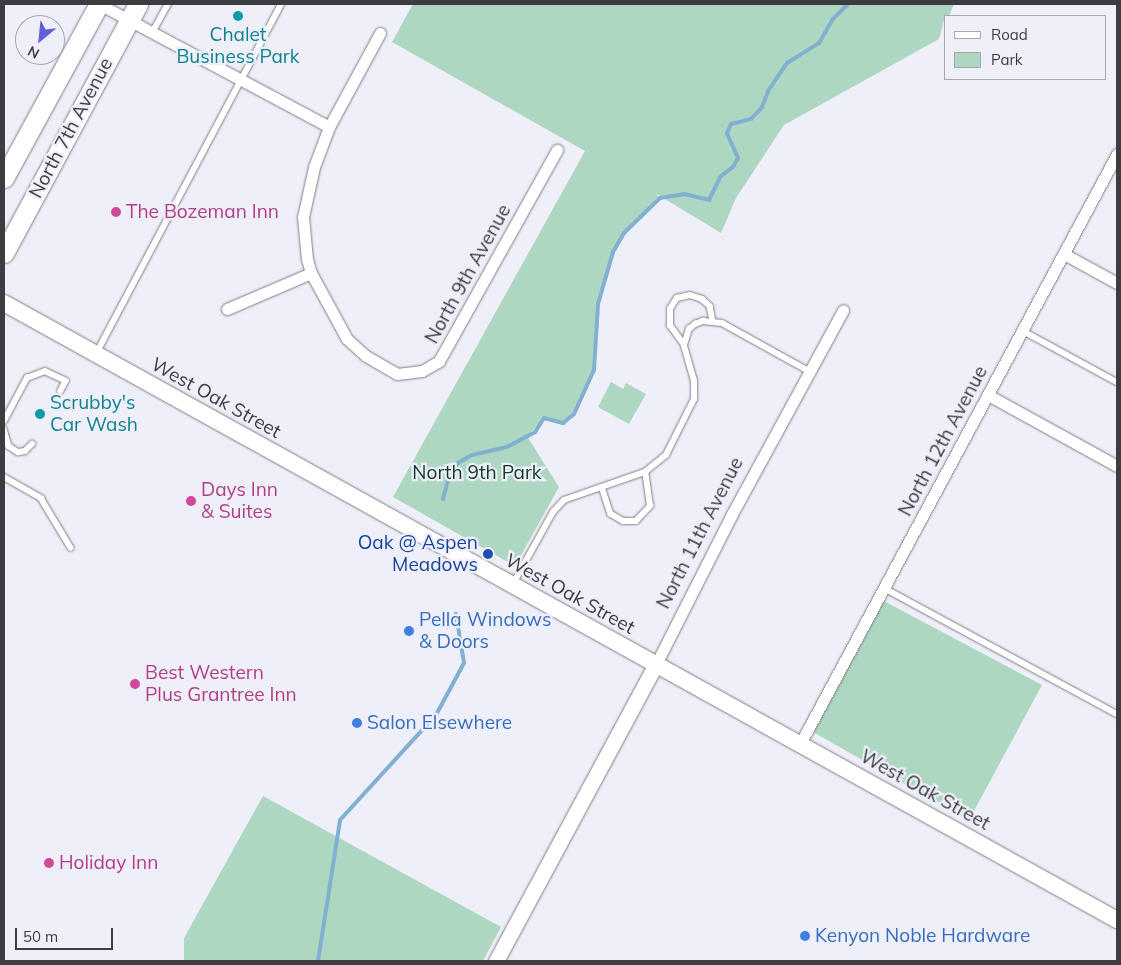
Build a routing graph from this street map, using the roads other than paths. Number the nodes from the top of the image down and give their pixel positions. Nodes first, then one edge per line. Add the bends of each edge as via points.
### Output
1 (98, 4) edge
2 (168, 4) edge
3 (282, 4) edge
4 (133, 12) edge
5 (152, 33) junction
6 (380, 33) dead end
7 (240, 80) junction
8 (329, 127) junction
9 (557, 150) dead end
10 (1117, 154) edge
11 (4, 178) edge
12 (4, 253) edge
13 (1064, 254) junction
14 (311, 272) junction
15 (1117, 283) edge
16 (4, 303) edge
17 (227, 309) dead end
18 (843, 310) dead end
19 (713, 321) junction
20 (1023, 331) junction
21 (684, 345) junction
22 (96, 354) junction
23 (809, 371) junction
24 (1117, 382) edge
25 (61, 391) dead end
26 (988, 395) junction
27 (4, 421) edge
28 (4, 428) edge
29 (32, 444) dead end
30 (1117, 466) edge
31 (645, 472) junction
32 (4, 478) edge
33 (602, 487) junction
34 (71, 548) dead end
35 (512, 586) junction
36 (884, 588) junction
37 (656, 664) junction
38 (1117, 714) edge
39 (800, 744) junction
40 (1117, 920) edge
41 (496, 961) edge

1 - 4 street
1 - 11 main road, North 7th Avenue
2 - 5 lane
3 - 7 lane
4 - 5 street
4 - 12 main road, North 7th Avenue
5 - 7 street
6 - 8 street, North 9th Avenue
7 - 8 street
7 - 22 lane
8 - 14 street, North 9th Avenue via 314,167 304,217
9 - 14 street, North 9th Avenue via 439,361 422,372 397,374 366,356 347,339
10 - 13 street, North 12th Avenue
13 - 15 street
13 - 20 street, North 12th Avenue
14 - 17 street
16 - 22 main road, West Oak Street
18 - 23 street, North 11th Avenue
19 - 21 lane via 703,321 689,330
19 - 21 lane via 712,312 702,299 690,294 677,298 670,309 670,326
19 - 23 lane
20 - 24 lane
20 - 26 street, North 12th Avenue
21 - 31 lane via 694,381 691,409 666,455
22 - 35 main road, West Oak Street
23 - 37 street, North 11th Avenue
25 - 27 lane via 66,382 45,371 27,378
26 - 30 street
26 - 36 street, North 12th Avenue
28 - 29 lane via 9,446 18,452
31 - 33 lane
31 - 33 lane via 650,506 636,521 623,522 611,514
32 - 34 lane via 41,498
33 - 35 lane via 564,500 553,512
35 - 37 main road, West Oak Street
36 - 38 lane
36 - 39 street, North 12th Avenue
37 - 39 main road, West Oak Street
37 - 41 street, North 11th Avenue
39 - 40 main road, West Oak Street

